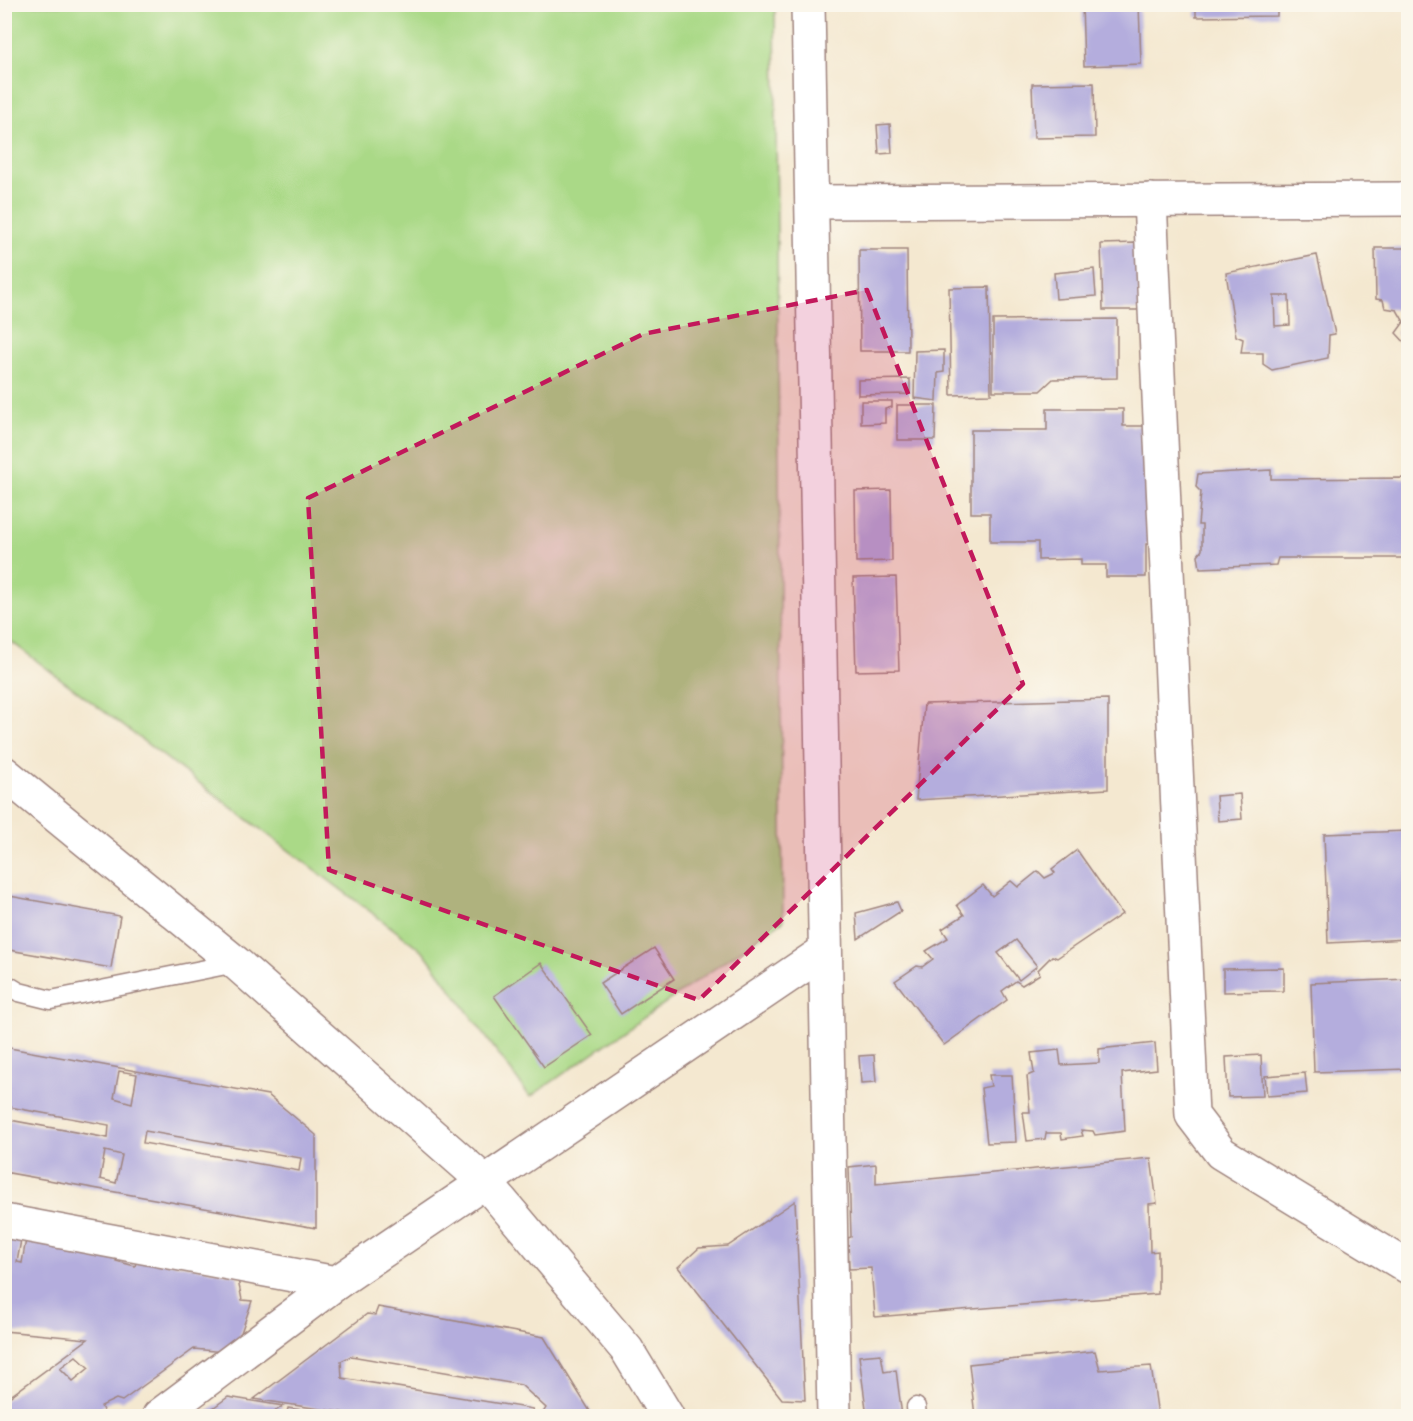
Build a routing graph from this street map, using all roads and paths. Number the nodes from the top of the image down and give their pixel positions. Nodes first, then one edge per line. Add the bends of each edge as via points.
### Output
1 (808, 4) edge
2 (1408, 199) edge
3 (1150, 200) junction
4 (812, 202) junction
5 (4, 773) edge
6 (825, 951) junction
7 (236, 963) junction
8 (4, 983) edge
9 (485, 1182) junction
10 (4, 1221) edge
11 (1408, 1266) edge
12 (336, 1283) junction
13 (159, 1416) edge
14 (667, 1416) edge
15 (834, 1416) edge

1 - 4 street
2 - 3 street
3 - 4 street
3 - 11 street via 1192,1115 1221,1153
4 - 6 street
5 - 7 street
6 - 9 street
6 - 15 street
7 - 8 lane via 51,1000 19,992
7 - 9 street
9 - 12 street
9 - 14 street via 627,1350
10 - 12 street
12 - 13 street

